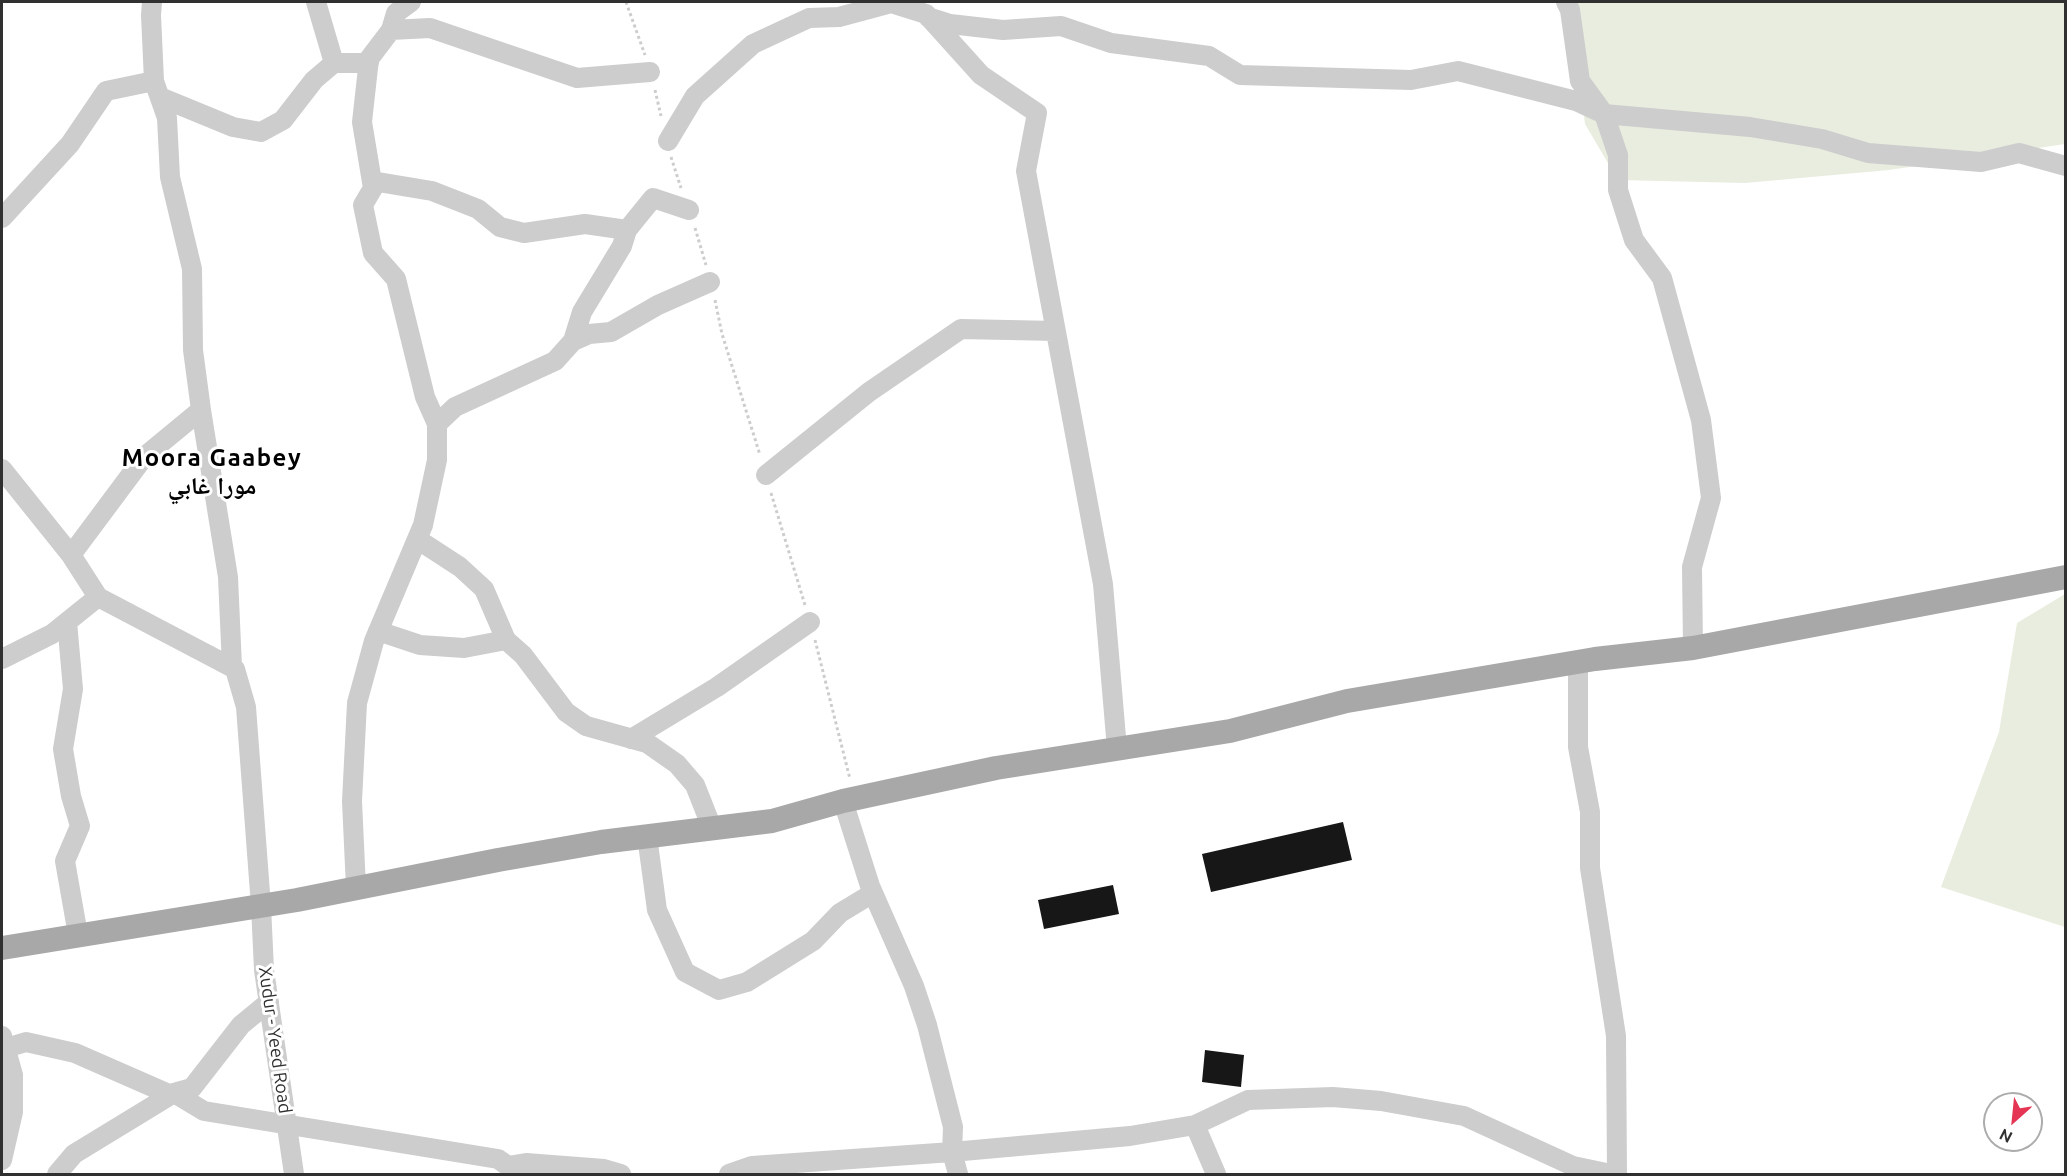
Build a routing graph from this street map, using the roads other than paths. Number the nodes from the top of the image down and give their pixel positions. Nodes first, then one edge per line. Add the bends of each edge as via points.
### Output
1 (316, 2) edge
2 (411, 2) edge
3 (1566, 2) edge
4 (147, 3) edge
5 (928, 17) junction
6 (391, 30) junction
7 (334, 63) junction
8 (369, 63) junction
9 (650, 72) road end
10 (157, 89) junction
11 (1604, 114) junction
12 (668, 141) road end
13 (2066, 166) edge
14 (372, 181) junction
15 (689, 210) road end
16 (2, 218) edge
17 (627, 230) junction
18 (710, 282) road end
19 (1056, 331) junction
20 (573, 341) junction
21 (201, 410) junction
22 (437, 424) junction
23 (2, 469) edge
24 (766, 475) road end
25 (417, 539) junction
26 (71, 555) junction
27 (2066, 577) edge
28 (98, 597) junction
29 (67, 622) junction
30 (810, 622) road end
31 (378, 632) junction
32 (506, 640) junction
33 (1693, 648) junction
34 (2, 659) edge
35 (1578, 662) junction
36 (232, 666) junction
37 (631, 739) junction
38 (1117, 749) junction
39 (849, 799) junction
40 (712, 828) junction
41 (647, 836) junction
42 (356, 888) junction
43 (873, 893) junction
44 (261, 906) junction
45 (78, 935) junction
46 (2, 948) edge
47 (269, 1002) junction
48 (4, 1042) edge
49 (173, 1094) junction
50 (288, 1125) junction
51 (1195, 1125) junction
52 (952, 1152) junction
53 (2, 1160) edge
54 (507, 1170) edge
55 (57, 1174) edge
56 (294, 1174) edge
57 (621, 1174) edge
58 (729, 1174) edge
59 (958, 1174) edge
60 (1216, 1174) edge
61 (1611, 1174) edge
62 (1617, 1174) edge

1 - 7 street
2 - 6 street via 396,13
3 - 11 street via 1580,81
4 - 10 street, Xudur - Yeed Road
5 - 11 street via 950,24 1003,30 1061,26 1111,43 1209,56 1240,75 1411,80 1458,71 1576,100
5 - 12 street via 891,3 839,17 809,18 753,44 695,96
5 - 19 street via 981,75 1037,113 1026,171
6 - 8 street
6 - 9 street via 430,28 577,78
7 - 8 street
7 - 10 street via 314,80 283,120 261,132 233,127
8 - 14 street via 362,122
10 - 16 street via 106,92 70,144
10 - 21 street, Xudur - Yeed Road via 167,118 170,177 192,269 193,351
11 - 13 street via 1750,127 1868,153 1981,162 2019,153
11 - 33 street via 1618,155 1618,190 1634,240 1662,278 1701,420 1711,498 1692,567
14 - 17 street via 432,191 478,209 500,226 524,233 585,224
14 - 22 street via 373,188 363,205 373,253 396,279 425,397
15 - 17 street via 654,198
17 - 20 street via 622,246 582,312
18 - 20 street via 611,332 589,334
19 - 24 street via 961,329 869,392
19 - 38 street via 1103,584
20 - 22 street via 555,361 455,407
21 - 26 street via 144,457
21 - 36 street, Xudur - Yeed Road via 228,577
22 - 25 street via 437,460
23 - 26 street
25 - 31 street
25 - 32 street via 460,567 484,589
26 - 28 street
27 - 33 main road
28 - 29 street
28 - 36 street
29 - 34 street via 52,634
29 - 45 street via 73,689 63,749 80,826 65,861
30 - 37 street via 717,687
31 - 32 street via 420,645 464,648
31 - 42 street via 357,703 352,801
32 - 37 street via 523,655 566,712 586,726
33 - 35 main road
35 - 38 main road via 1347,701 1230,730
35 - 62 street via 1578,747 1590,812 1590,868 1616,1036
36 - 44 street, Xudur - Yeed Road via 246,707
37 - 40 street via 646,743 677,764 695,785
38 - 39 main road via 996,768
39 - 40 main road via 772,821
39 - 43 street
40 - 41 main road
41 - 42 main road
41 - 43 street via 657,910 685,972 719,990 747,982 813,941 840,914
42 - 44 main road
43 - 52 street via 927,1025 953,1127
44 - 45 main road
44 - 47 street, Xudur - Yeed Road
45 - 46 main road
47 - 49 street via 241,1025 192,1088
47 - 50 street, Xudur - Yeed Road
48 - 49 street via 26,1042 75,1053
48 - 53 street via 13,1075 14,1112
49 - 50 street via 204,1111
49 - 55 street via 74,1154
50 - 54 street via 498,1159
50 - 56 street, Xudur - Yeed Road
51 - 52 street via 1130,1136
51 - 60 street
51 - 61 street via 1248,1101 1333,1096 1381,1101 1464,1116 1573,1166
52 - 58 street via 752,1166
52 - 59 street
54 - 57 street via 526,1163 604,1169

